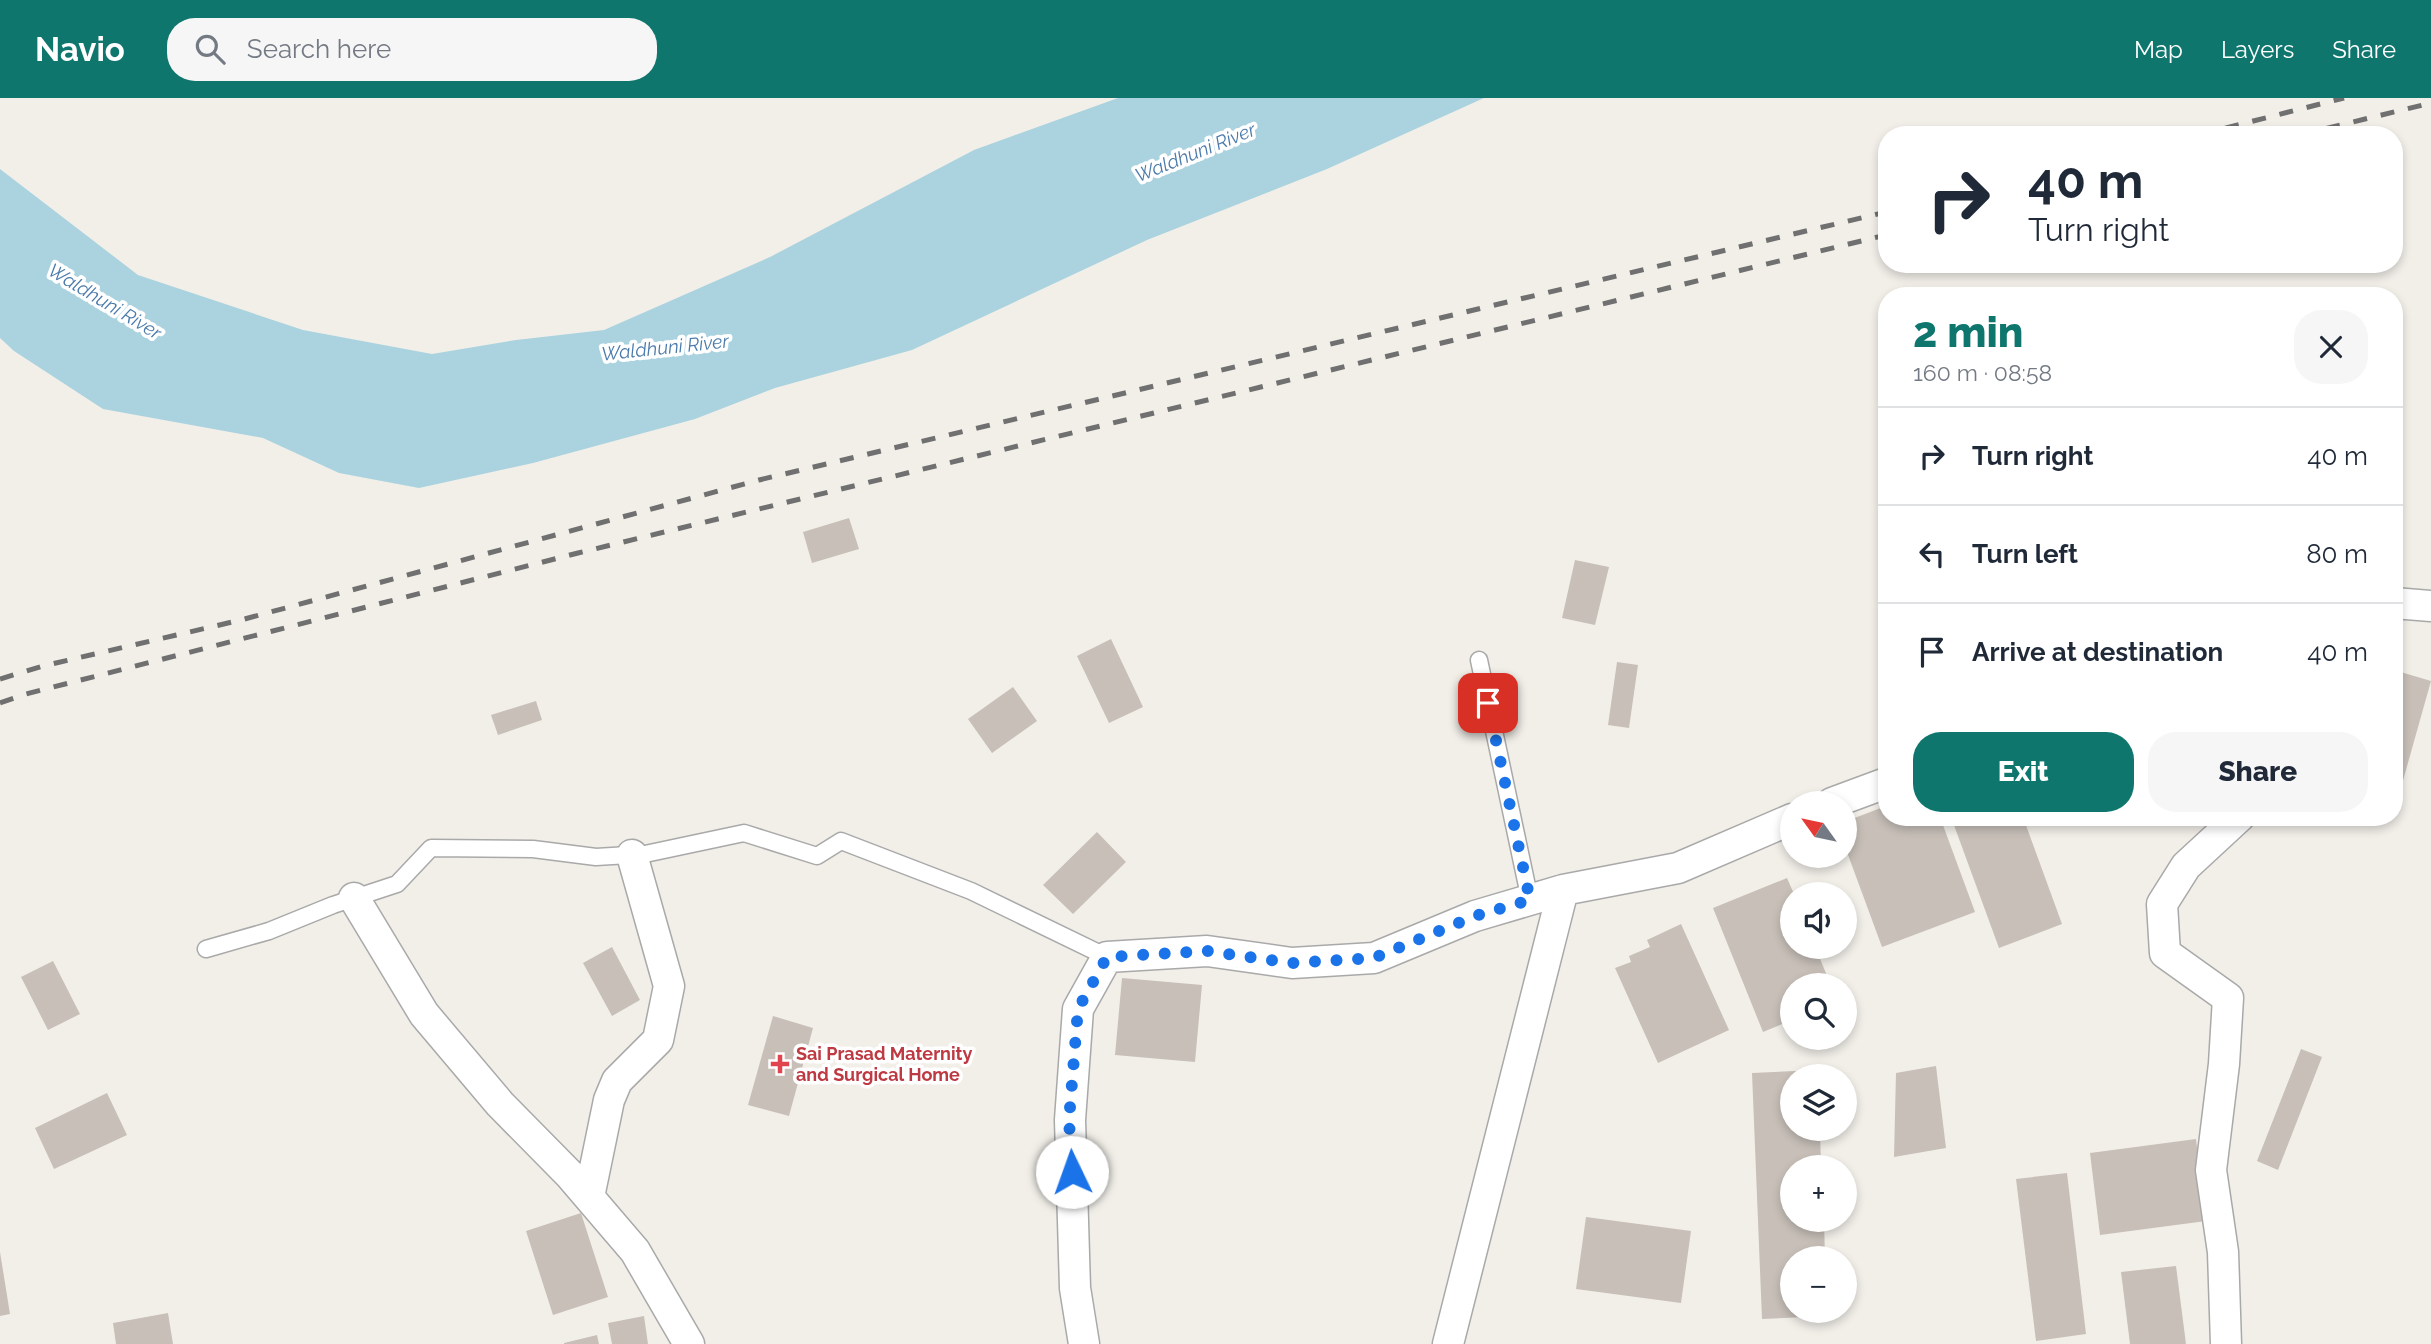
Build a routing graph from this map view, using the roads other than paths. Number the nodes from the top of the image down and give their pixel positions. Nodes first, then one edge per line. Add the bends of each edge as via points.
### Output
1 (2403, 604) edge
2 (2431, 606) edge
3 (1479, 660) dead end
4 (1878, 786) edge
5 (1857, 794) edge
6 (1780, 824) edge
7 (2229, 826) edge
8 (632, 855) junction
9 (1563, 890) junction
10 (354, 898) junction
11 (1530, 900) junction
12 (206, 949) dead end
13 (1107, 957) junction
14 (589, 1197) junction
15 (689, 1344) edge
16 (1084, 1344) edge
17 (1448, 1344) edge
18 (2226, 1344) edge

1 - 2 street
3 - 11 lane
4 - 5 street
6 - 9 street via 1678,868
7 - 18 street via 2186,866 2162,904 2165,953 2228,998 2211,1170 2223,1252
8 - 10 lane via 431,848 397,884
8 - 13 lane via 744,832 817,856 841,841 971,891
8 - 14 street via 669,986 658,1040 617,1081 609,1100
9 - 11 street
9 - 17 street
10 - 12 lane via 269,931
10 - 14 street via 424,1014 500,1104
11 - 13 street via 1475,916 1374,958 1292,963 1207,951
13 - 16 street via 1078,1009 1069,1120 1075,1288
14 - 15 street via 635,1251

